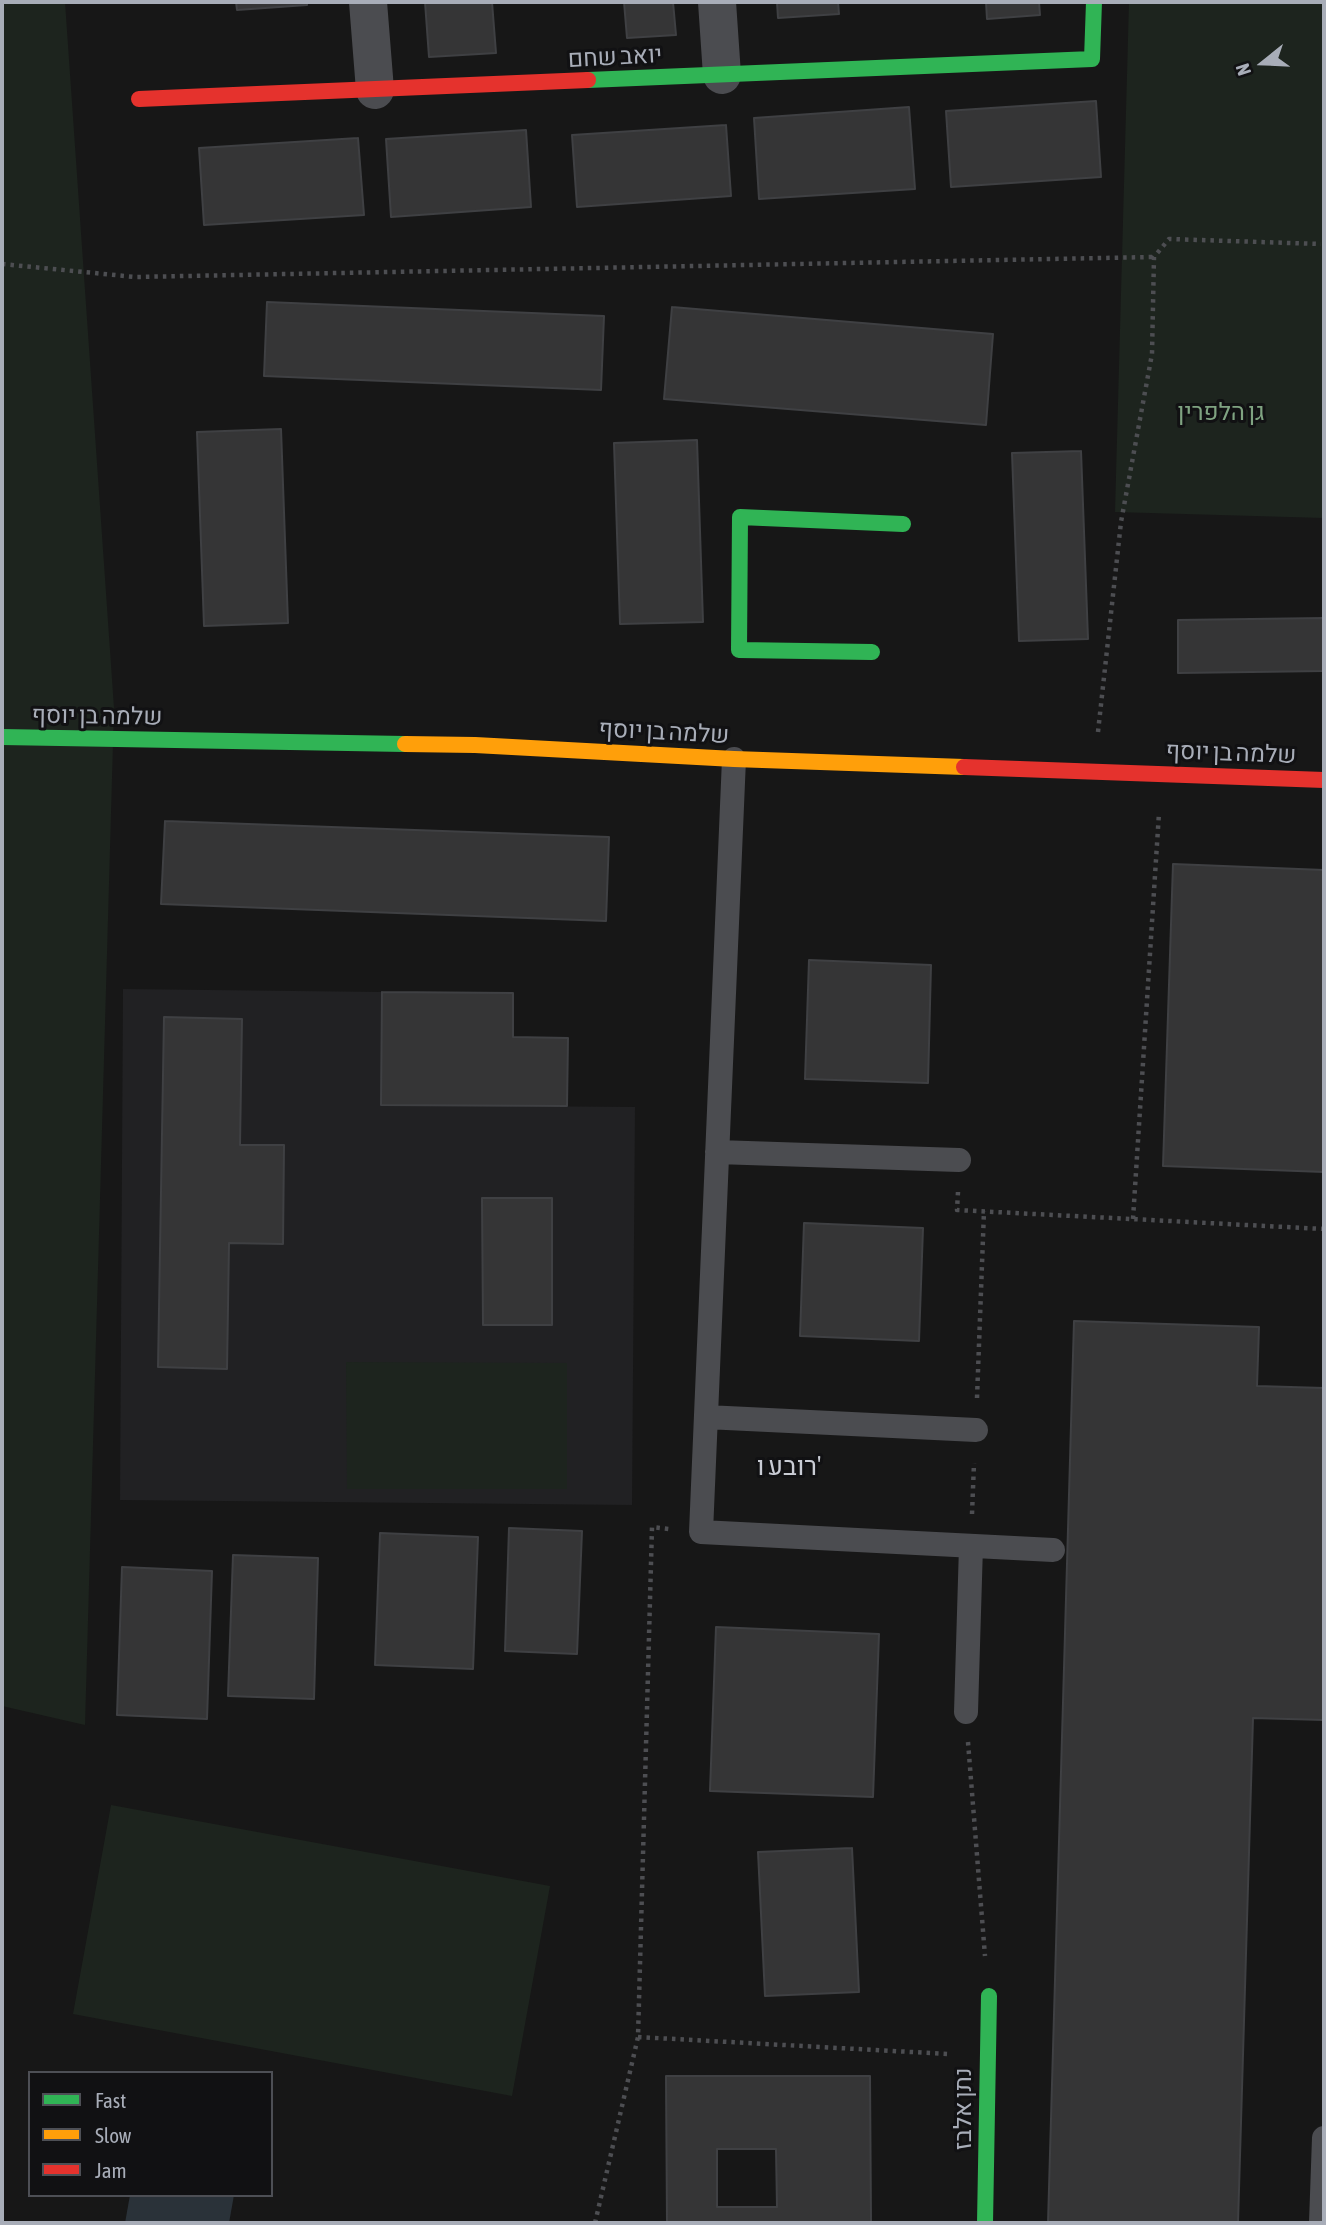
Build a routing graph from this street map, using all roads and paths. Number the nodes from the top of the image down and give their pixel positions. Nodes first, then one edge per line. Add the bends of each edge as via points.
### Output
1 (368, 2) edge
2 (717, 2) edge
3 (1094, 2) edge
4 (722, 75) junction
5 (375, 90) junction
6 (139, 99) dead end
7 (1321, 244) dead end
8 (1154, 257) junction
9 (2, 264) edge
10 (903, 524) dead end
11 (872, 653) dead end
12 (2, 737) edge
13 (734, 758) junction
14 (1093, 771) junction
15 (1161, 774) junction
16 (1324, 780) edge
17 (717, 1152) junction
18 (959, 1160) joint
19 (984, 1211) junction
20 (1133, 1219) junction
21 (1324, 1229) edge
22 (706, 1417) junction
23 (976, 1430) junction
24 (701, 1532) junction
25 (971, 1546) junction
26 (1053, 1550) dead end
27 (966, 1712) joint
28 (989, 1996) joint
29 (638, 2037) junction
30 (986, 2056) junction
31 (1324, 2138) edge
32 (595, 2223) edge
33 (985, 2223) edge
34 (1321, 2223) edge

1 - 5 street
2 - 4 street
3 - 4 street, יואב שחם via 1092,59
4 - 5 street, יואב שחם
5 - 6 street, יואב שחם
7 - 8 path via 1169,239
8 - 9 path via 135,277
8 - 14 path via 1152,354 1121,522
10 - 11 street via 740,517 739,650
12 - 13 street, שלמה בן יוסף via 475,745
13 - 14 street, שלמה בן יוסף
13 - 17 lane
14 - 15 street, שלמה בן יוסף
15 - 16 street, שלמה בן יוסף
15 - 20 path
17 - 18 lane
17 - 22 lane
18 - 19 path via 957,1210
19 - 20 path
19 - 23 path
20 - 21 path
22 - 23 lane
22 - 24 lane
23 - 25 path
24 - 25 lane
24 - 29 path via 652,1527
25 - 26 lane
25 - 27 lane
27 - 28 path
28 - 30 street, נתן אלבז
29 - 30 path
29 - 32 path
30 - 33 street, נתן אלבז
31 - 34 lane

